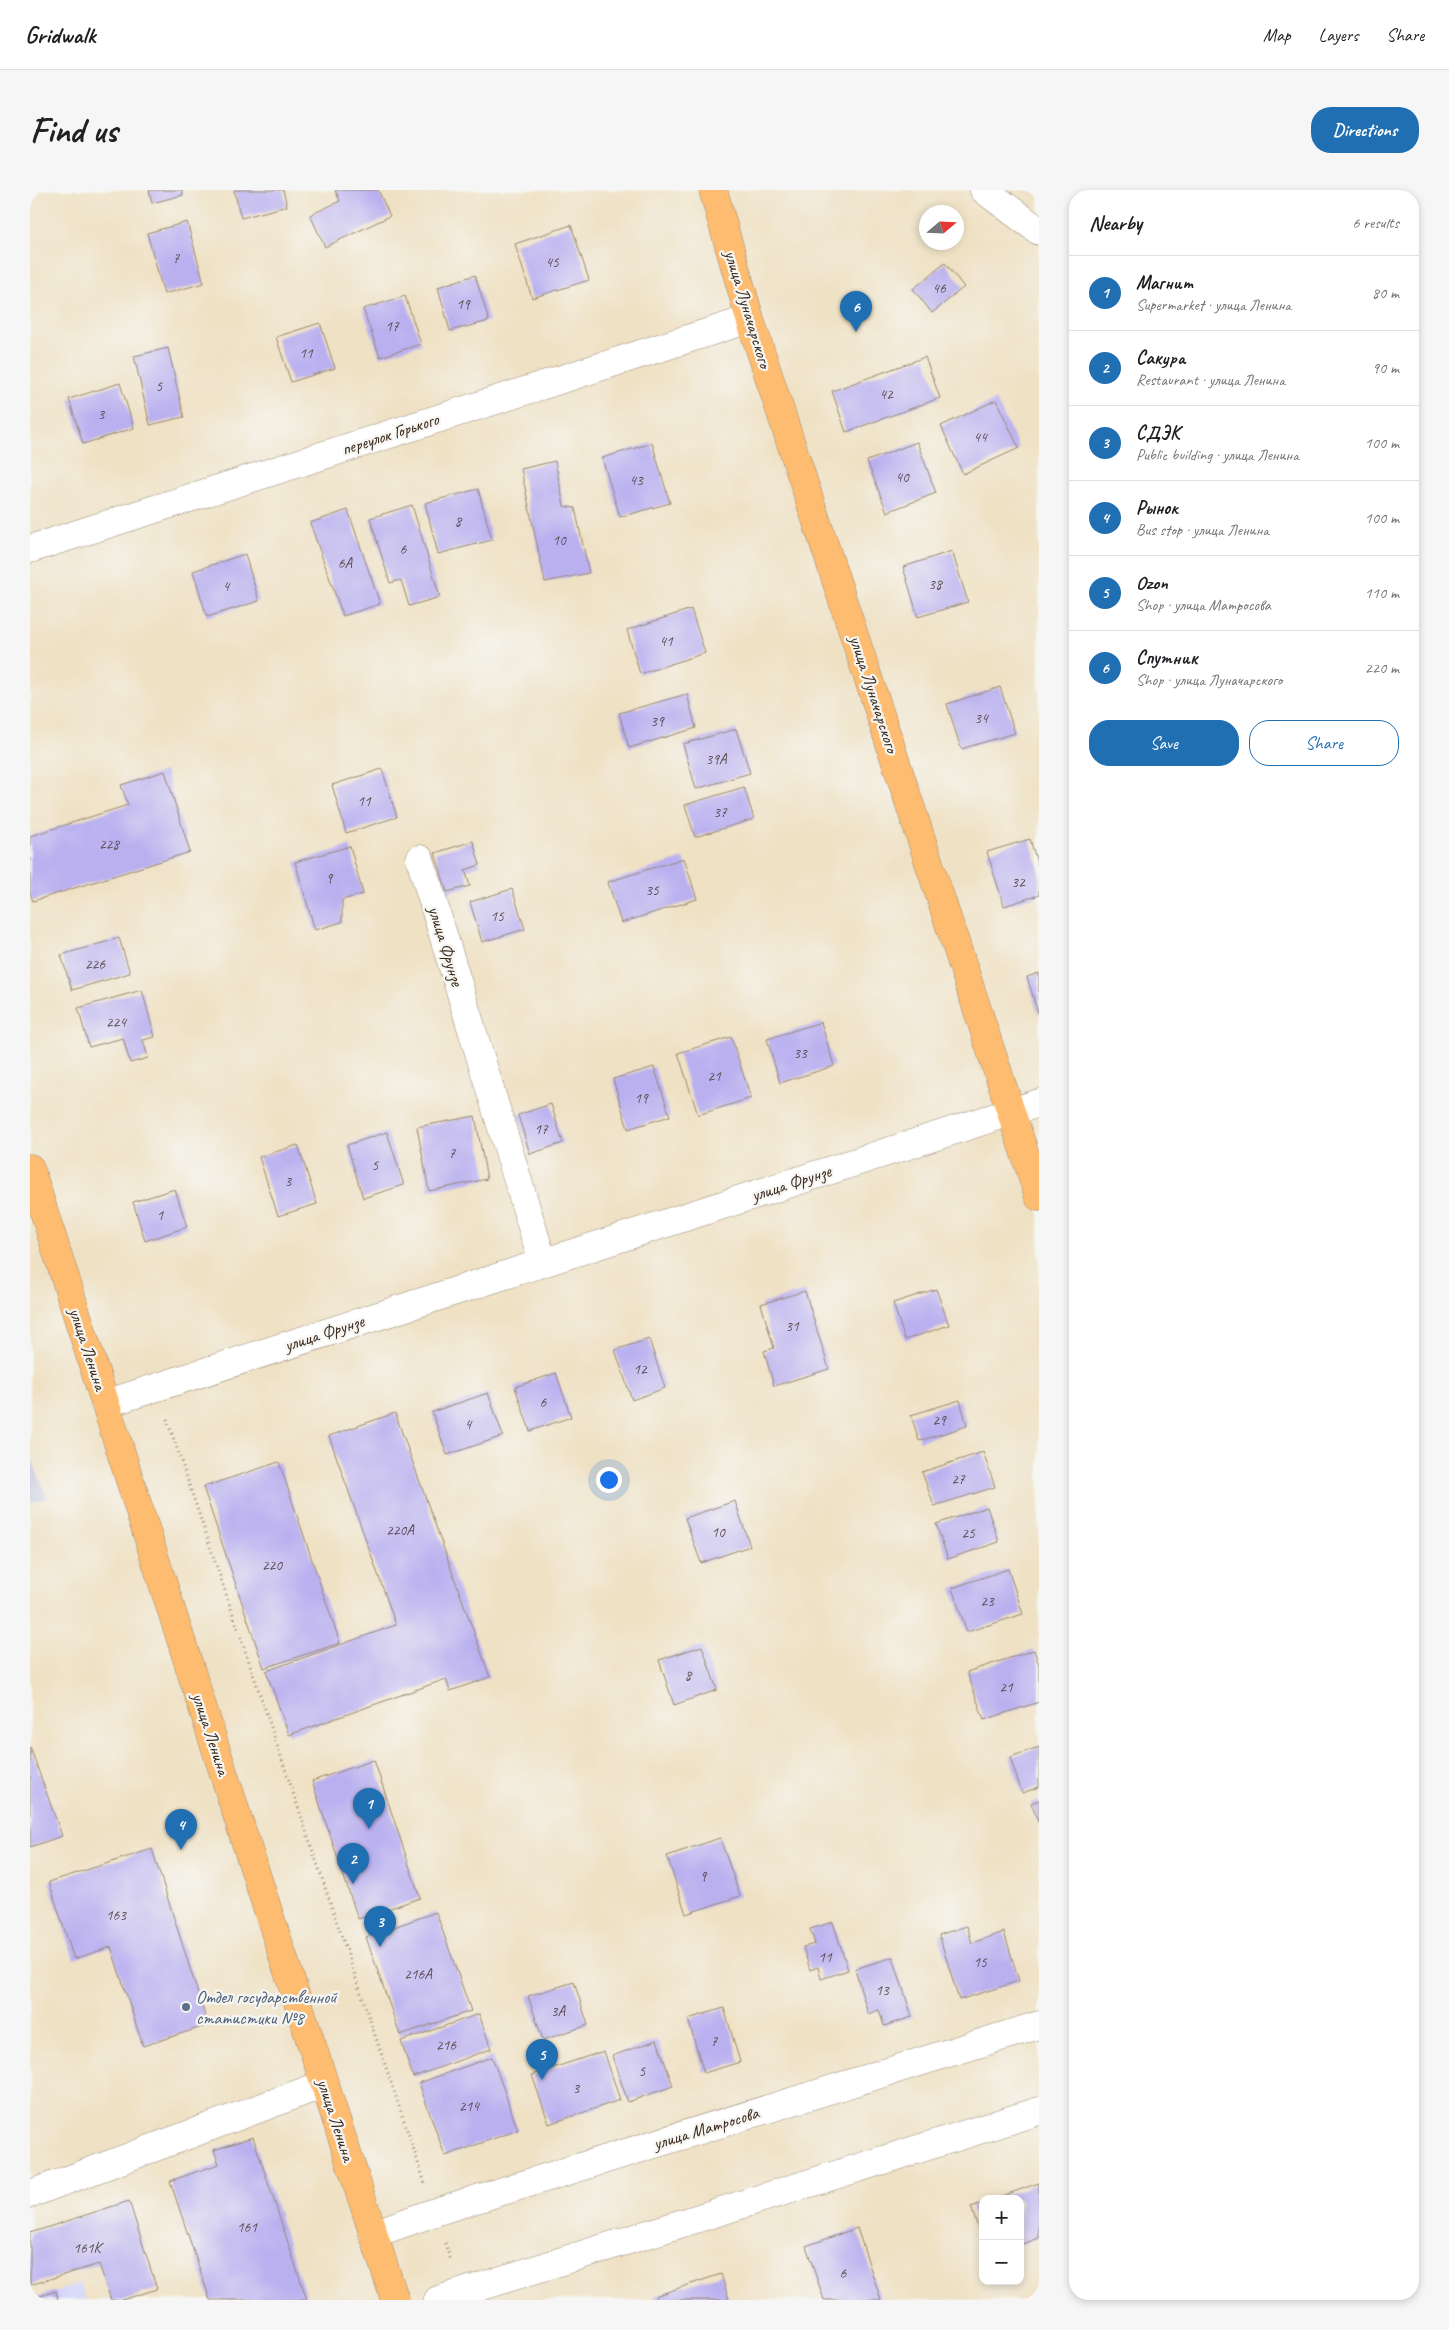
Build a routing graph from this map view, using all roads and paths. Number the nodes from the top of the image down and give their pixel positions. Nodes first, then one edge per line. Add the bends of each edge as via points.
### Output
1 (713, 190) edge
2 (984, 190) edge
3 (1039, 231) edge
4 (750, 319) junction
5 (30, 549) edge
6 (420, 859) dead end
7 (1039, 1103) edge
8 (1012, 1112) junction
9 (30, 1168) edge
10 (1039, 1197) edge
11 (543, 1263) junction
12 (156, 1388) junction
13 (105, 1404) junction
14 (1039, 2025) edge
15 (324, 2084) junction
16 (1039, 2110) edge
17 (30, 2194) edge
18 (435, 2212) junction
19 (373, 2234) junction
20 (450, 2296) edge
21 (395, 2300) edge

1 - 4 main road, улица Луначарского
2 - 3 street
4 - 5 street, переулок Горького
4 - 8 main road, улица Луначарского
6 - 11 street, улица Фрунзе
7 - 8 street, улица Фрунзе
8 - 10 main road, улица Луначарского
8 - 11 street, улица Фрунзе
9 - 13 main road, улица Ленина
11 - 12 street, улица Фрунзе
12 - 13 street, улица Фрунзе
12 - 18 path
13 - 15 main road, улица Ленина
14 - 18 street, улица Матросова
15 - 17 street
15 - 19 main road, улица Ленина
16 - 20 street
18 - 19 street, улица Матросова
18 - 20 path
19 - 21 main road, улица Ленина

